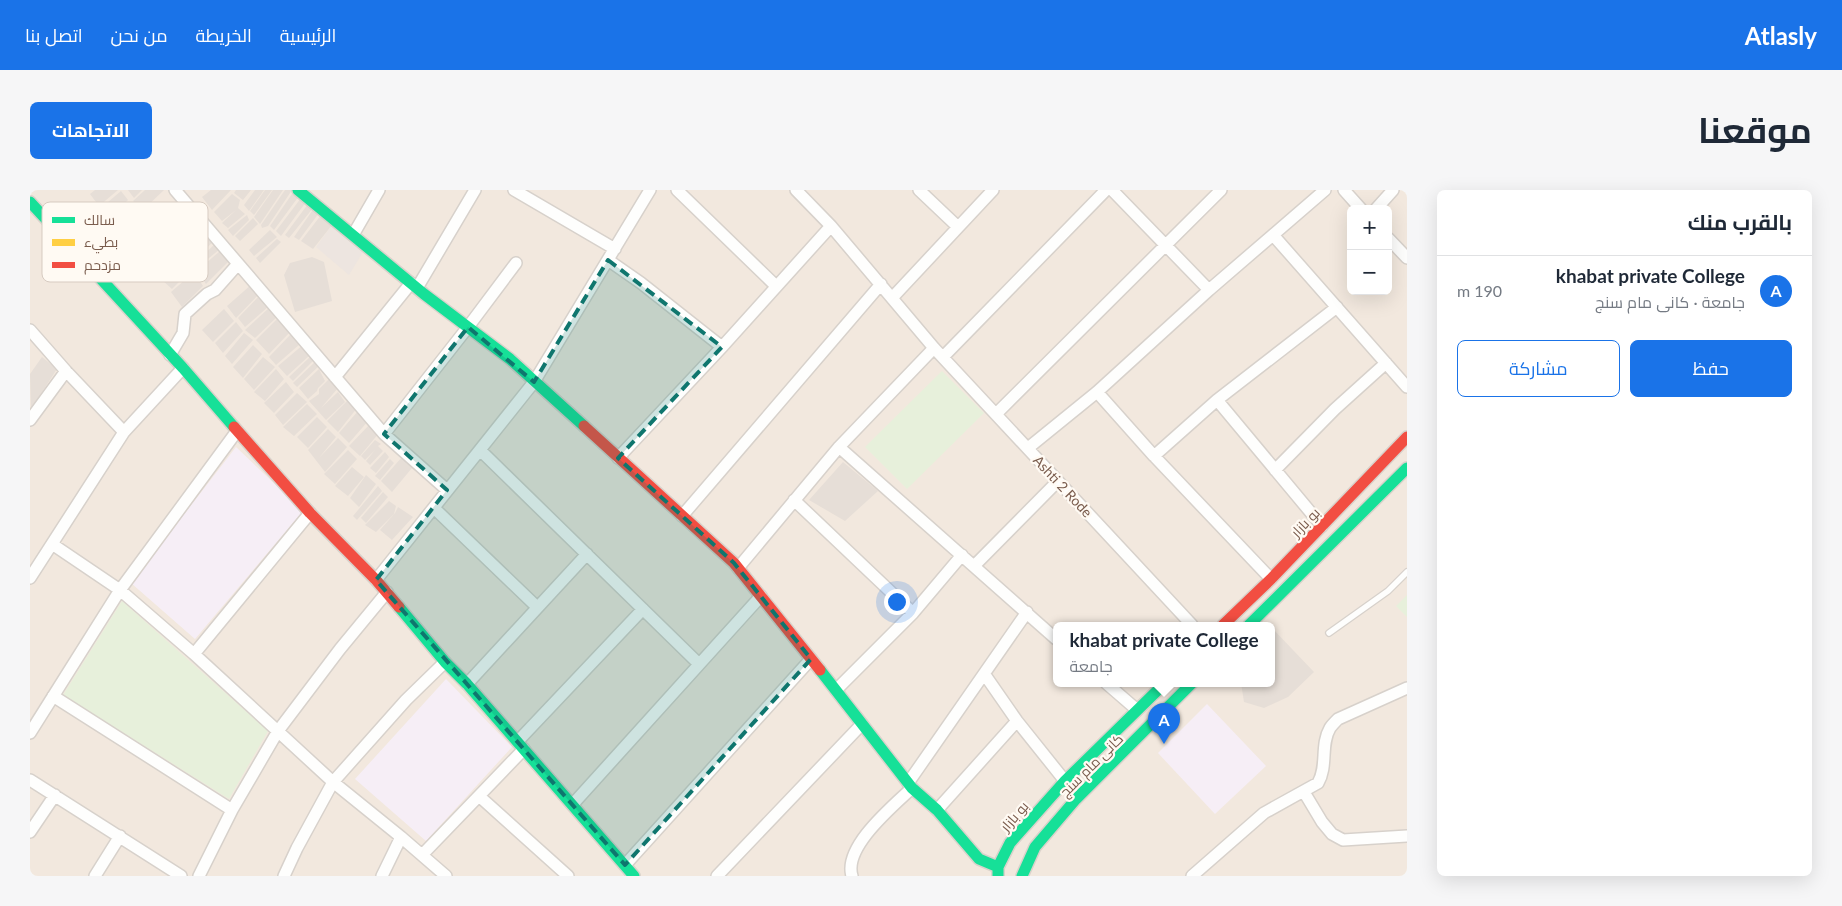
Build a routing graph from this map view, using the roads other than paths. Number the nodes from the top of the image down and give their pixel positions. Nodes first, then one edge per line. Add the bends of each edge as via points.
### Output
1 (175, 190) edge
2 (298, 190) edge
3 (379, 190) edge
4 (475, 190) edge
5 (514, 190) edge
6 (650, 190) edge
7 (676, 190) edge
8 (796, 190) edge
9 (919, 190) edge
10 (993, 190) edge
11 (1106, 190) edge
12 (1112, 190) edge
13 (1221, 190) edge
14 (1325, 190) edge
15 (1344, 190) edge
16 (1393, 190) edge
17 (30, 202) edge
18 (185, 202) edge
19 (1357, 205) edge
20 (1380, 205) edge
21 (42, 215) edge
22 (831, 226) junction
23 (958, 227) junction
24 (208, 229) edge
25 (1273, 235) junction
26 (353, 236) junction
27 (1392, 242) edge
28 (1165, 245) junction
29 (615, 249) junction
30 (1407, 258) edge
31 (608, 260) junction
32 (516, 262) dead end
33 (238, 264) junction
34 (103, 282) edge
35 (880, 284) junction
36 (414, 286) junction
37 (776, 286) junction
38 (1209, 290) junction
39 (892, 298) junction
40 (1337, 307) junction
41 (468, 327) junction
42 (30, 330) edge
43 (722, 347) junction
44 (934, 348) junction
45 (170, 355) junction
46 (942, 357) junction
47 (1386, 363) junction
48 (183, 368) junction
49 (66, 371) junction
50 (335, 377) junction
51 (534, 382) junction
52 (1407, 387) edge
53 (1097, 392) junction
54 (1217, 400) junction
55 (996, 414) junction
56 (30, 420) edge
57 (237, 431) junction
58 (124, 432) junction
59 (384, 434) junction
60 (1404, 445) edge
61 (839, 447) junction
62 (1028, 448) junction
63 (480, 450) junction
64 (1154, 456) junction
65 (618, 458) junction
66 (1407, 468) edge
67 (1275, 470) junction
68 (1058, 481) junction
69 (447, 490) junction
70 (794, 500) junction
71 (434, 508) junction
72 (310, 513) junction
73 (682, 516) junction
74 (1322, 526) junction
75 (52, 544) junction
76 (586, 554) junction
77 (962, 556) junction
78 (974, 566) junction
79 (738, 568) junction
80 (1407, 572) edge
81 (30, 578) edge
82 (1271, 579) junction
83 (376, 580) junction
84 (120, 590) junction
85 (387, 592) junction
86 (760, 596) junction
87 (536, 607) junction
88 (643, 609) junction
89 (1027, 612) junction
90 (913, 613) junction
91 (1189, 622) edge
92 (1226, 622) edge
93 (1252, 622) edge
94 (1329, 633) dead end
95 (1053, 636) edge
96 (194, 654) junction
97 (811, 659) junction
98 (445, 662) junction
99 (699, 664) junction
100 (985, 675) junction
101 (467, 684) junction
102 (1111, 687) edge
103 (1161, 687) edge
104 (1166, 687) edge
105 (1188, 687) edge
106 (1407, 688) edge
107 (836, 690) junction
108 (53, 696) junction
109 (1176, 699) junction
110 (1136, 709) junction
111 (1017, 721) junction
112 (862, 724) junction
113 (30, 732) edge
114 (278, 732) junction
115 (521, 745) junction
116 (30, 780) edge
117 (1065, 781) junction
118 (333, 782) junction
119 (910, 786) junction
120 (1304, 792) junction
121 (55, 795) junction
122 (479, 796) junction
123 (573, 804) junction
124 (232, 810) junction
125 (936, 810) junction
126 (30, 832) edge
127 (120, 836) junction
128 (1407, 836) edge
129 (401, 837) junction
130 (422, 855) junction
131 (625, 866) junction
132 (998, 872) edge
133 (95, 876) edge
134 (181, 876) edge
135 (199, 876) edge
136 (284, 876) edge
137 (382, 876) edge
138 (446, 876) edge
139 (568, 876) edge
140 (634, 876) edge
141 (717, 876) edge
142 (852, 876) edge
143 (1022, 876) edge
144 (1192, 876) edge

1 - 18 street
2 - 26 street
3 - 26 street
4 - 36 street
5 - 29 street
6 - 29 street
7 - 37 street
8 - 22 street, Ashti 2 Rode
9 - 23 street
10 - 23 street
11 - 46 street
12 - 28 street
13 - 28 street
14 - 25 street
15 - 19 street
16 - 20 street
17 - 21 street
22 - 35 street, Ashti 2 Rode
22 - 37 street
23 - 39 street
24 - 33 street
25 - 38 street
25 - 40 street
26 - 36 street
27 - 30 street
28 - 38 street
28 - 55 street
29 - 31 street
31 - 43 street
31 - 51 street
32 - 41 street
33 - 45 street via 215,290 185,314 183,333
33 - 50 street
34 - 45 street
35 - 39 street, Ashti 2 Rode
35 - 73 street
36 - 41 street
36 - 50 street
37 - 43 street
38 - 53 street
39 - 44 street, Ashti 2 Rode
40 - 47 street
40 - 54 street
41 - 51 street
41 - 59 street
42 - 49 street
43 - 65 street
44 - 46 street, Ashti 2 Rode
44 - 61 street
45 - 48 street
46 - 55 street, Ashti 2 Rode
47 - 52 street
47 - 67 street
48 - 57 street
48 - 58 street
49 - 56 street
49 - 58 street
50 - 59 street
51 - 63 street
51 - 65 street
53 - 62 street
53 - 64 street
54 - 64 street
54 - 67 street
55 - 62 street, Ashti 2 Rode
57 - 72 street
57 - 84 street
58 - 75 street
59 - 69 street
60 - 74 street, بو بازار
61 - 70 street
61 - 77 street
62 - 68 street, Ashti 2 Rode
63 - 69 street
63 - 76 street
64 - 82 street
65 - 73 street
66 - 93 street
67 - 74 street
68 - 78 street
68 - 91 street, Ashti 2 Rode
69 - 71 street
70 - 79 street
70 - 90 street
71 - 83 street
71 - 87 street
72 - 83 street
72 - 96 street
73 - 79 street
74 - 82 street, بو بازار
75 - 81 street
75 - 84 street
76 - 87 street
76 - 88 street
77 - 78 street
77 - 90 street
78 - 89 street
79 - 86 street
80 - 94 lane via 1388,591
82 - 92 street, بو بازار
83 - 85 street
84 - 96 street
84 - 108 street
85 - 98 street
85 - 114 street
86 - 97 street
86 - 99 street
87 - 101 street
88 - 99 street
88 - 115 street
89 - 95 street
89 - 100 street
90 - 107 street
96 - 114 street
97 - 107 street
97 - 131 street
98 - 101 street
98 - 118 street via 406,700
99 - 123 street
100 - 111 street
100 - 119 street
101 - 115 street
102 - 110 street
103 - 110 street, بو بازار
104 - 109 street
105 - 109 street, کانی مام سنج
106 - 120 street via 1338,719 1329,729 1326,739 1323,774
107 - 112 street
108 - 113 street
108 - 124 street
109 - 143 street, کانی مام سنج via 1076,799 1035,846
110 - 117 street, بو بازار
111 - 117 street
111 - 125 street
112 - 119 street
112 - 141 street
114 - 118 street
114 - 124 street
115 - 122 street
115 - 123 street
116 - 121 street
117 - 132 street, بو بازار via 1010,843
118 - 129 street
118 - 136 street
119 - 125 street
119 - 142 street via 858,847 850,866
120 - 128 street via 1322,822 1332,834 1343,840
120 - 144 street via 1264,813
121 - 126 street
121 - 127 street
122 - 130 street
122 - 139 street
123 - 131 street
124 - 135 street
125 - 132 street via 979,859
127 - 133 street
127 - 134 street
129 - 130 street
129 - 137 street
130 - 138 street
131 - 140 street

